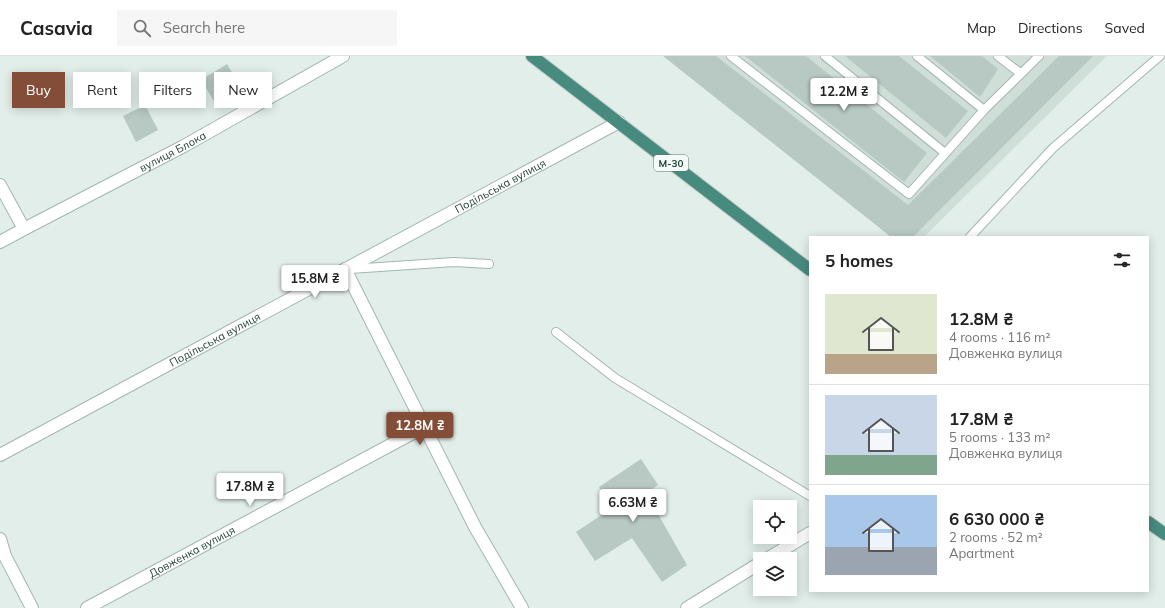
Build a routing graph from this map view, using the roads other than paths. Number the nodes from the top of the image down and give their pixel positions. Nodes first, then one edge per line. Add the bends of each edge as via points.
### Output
1 (343, 56) edge
2 (532, 56) edge
3 (731, 56) edge
4 (825, 56) edge
5 (917, 56) edge
6 (998, 56) edge
7 (1039, 56) edge
8 (1160, 56) edge
9 (1020, 73) junction
10 (984, 110) junction
11 (619, 122) junction
12 (945, 153) junction
13 (0, 185) edge
14 (24, 229) junction
15 (971, 236) edge
16 (0, 242) edge
17 (489, 264) dead end
18 (345, 269) junction
19 (809, 269) edge
20 (556, 332) dead end
21 (424, 428) junction
22 (0, 455) edge
23 (809, 495) edge
24 (1149, 523) edge
25 (809, 534) edge
26 (1165, 534) edge
27 (0, 539) edge
28 (779, 552) edge
29 (753, 567) edge
30 (32, 608) edge
31 (87, 608) edge
32 (522, 608) edge
33 (687, 608) edge

1 - 14 street, вулиця Блока via 184,146
2 - 11 highway, М-30
3 - 12 lane via 908,194
4 - 12 lane
5 - 10 lane
6 - 9 lane
7 - 9 lane
8 - 15 lane via 1054,148
9 - 10 lane
10 - 12 lane
11 - 18 street, Подільська вулиця
11 - 19 highway, М-30
13 - 14 street
14 - 16 street, вулиця Блока
17 - 18 lane via 454,262
18 - 21 street
18 - 22 street, Подільська вулиця
20 - 23 lane via 615,378
21 - 31 street, Довженка вулиця
21 - 32 street via 475,526
24 - 26 highway
25 - 28 street
27 - 30 street via 5,556
29 - 33 street

